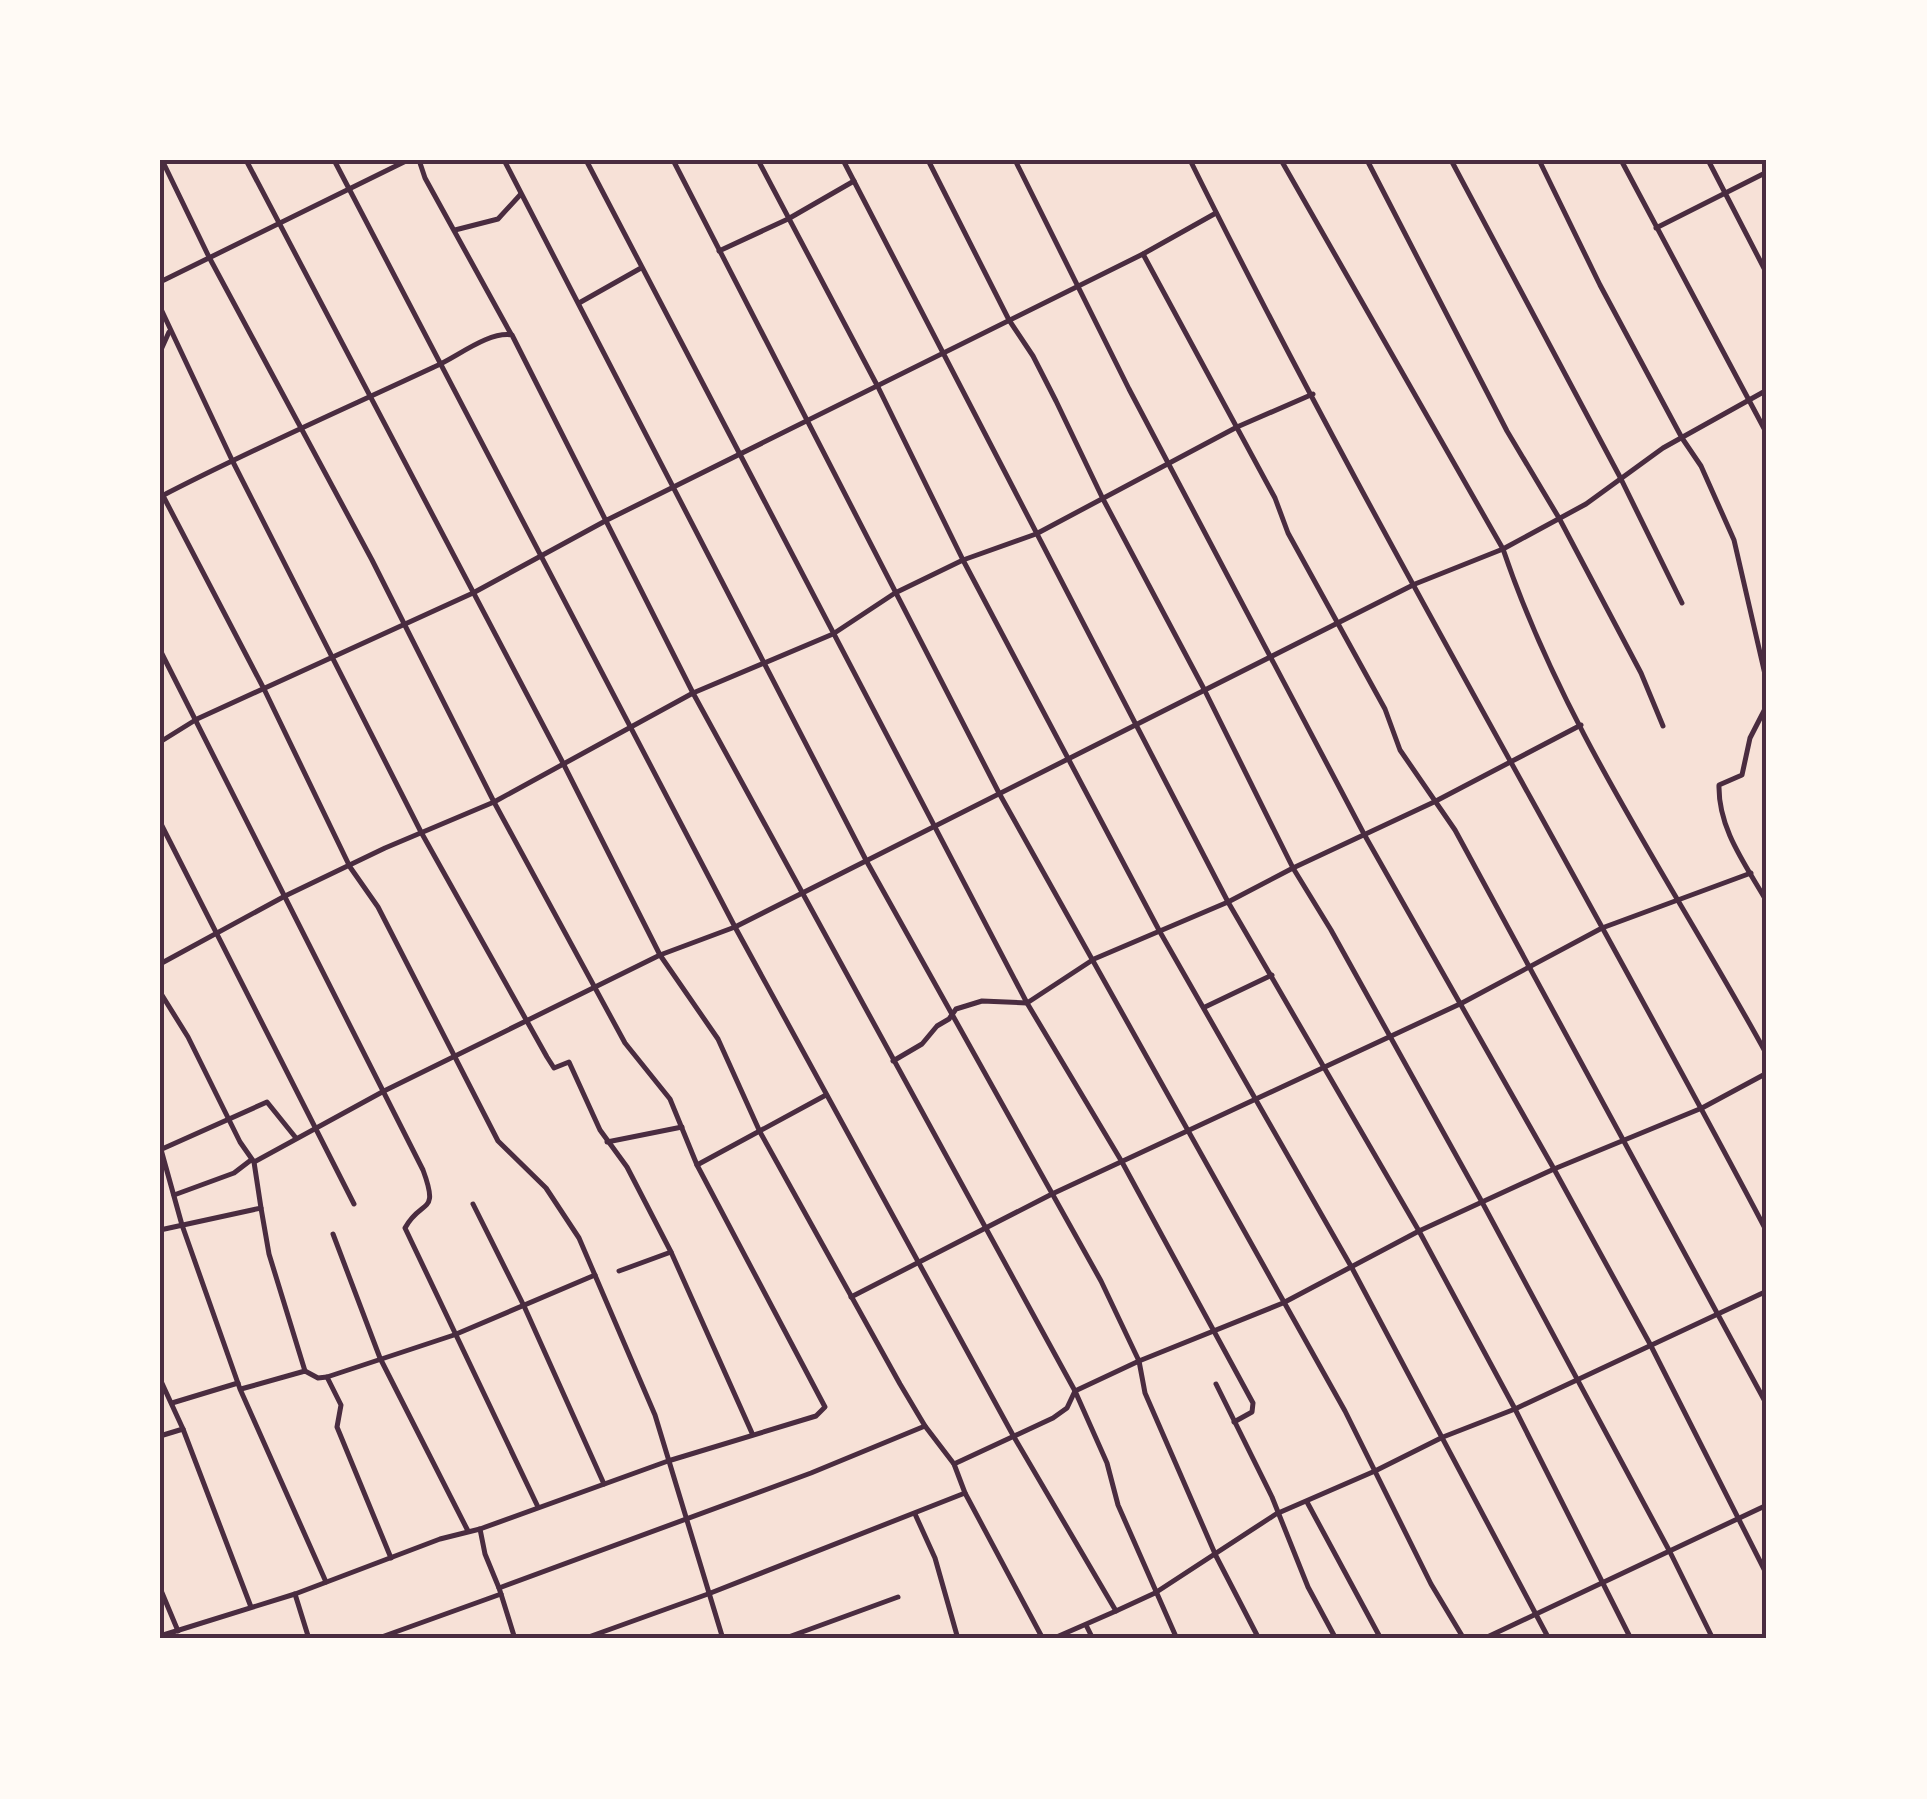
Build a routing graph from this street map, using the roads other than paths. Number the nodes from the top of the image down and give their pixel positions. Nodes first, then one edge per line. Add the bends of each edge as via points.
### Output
1 (162, 160) edge
2 (246, 160) edge
3 (334, 160) edge
4 (408, 160) edge
5 (418, 160) edge
6 (504, 160) edge
7 (586, 160) edge
8 (672, 160) edge
9 (758, 160) edge
10 (843, 160) edge
11 (928, 160) edge
12 (1014, 160) edge
13 (1190, 160) edge
14 (1281, 160) edge
15 (1367, 160) edge
16 (1451, 160) edge
17 (1539, 160) edge
18 (1622, 160) edge
19 (1708, 160) edge
20 (1767, 172) edge
21 (854, 181) junction
22 (349, 188) junction
23 (521, 194) junction
24 (1726, 194) junction
25 (1216, 213) junction
26 (788, 219) junction
27 (279, 223) junction
28 (1656, 228) junction
29 (455, 230) junction
30 (720, 251) junction
31 (1144, 254) junction
32 (209, 257) junction
33 (641, 268) junction
34 (1767, 274) edge
35 (160, 282) edge
36 (1079, 284) junction
37 (579, 303) junction
38 (160, 307) edge
39 (1009, 320) junction
40 (169, 332) junction
41 (512, 335) junction
42 (160, 352) edge
43 (942, 354) junction
44 (440, 365) junction
45 (878, 387) junction
46 (1767, 390) edge
47 (1313, 394) junction
48 (372, 396) junction
49 (1749, 400) junction
50 (807, 422) junction
51 (302, 426) junction
52 (1237, 427) junction
53 (1767, 434) edge
54 (1682, 438) junction
55 (741, 456) junction
56 (232, 460) junction
57 (1170, 462) junction
58 (1620, 477) junction
59 (674, 488) junction
60 (161, 494) edge
61 (1103, 499) junction
62 (1559, 518) junction
63 (607, 520) junction
64 (1036, 534) junction
65 (1503, 549) junction
66 (542, 556) junction
67 (963, 560) junction
68 (1415, 584) junction
69 (473, 593) junction
70 (895, 593) junction
71 (1682, 603) dead end
72 (1339, 622) junction
73 (403, 624) junction
74 (832, 634) junction
75 (160, 650) edge
76 (1273, 657) junction
77 (333, 658) junction
78 (765, 662) junction
79 (1767, 683) edge
80 (1204, 689) junction
81 (264, 691) junction
82 (693, 693) junction
83 (1767, 705) edge
84 (198, 719) junction
85 (1135, 723) junction
86 (1581, 726) junction
87 (1664, 726) dead end
88 (630, 730) junction
89 (160, 742) edge
90 (1068, 758) junction
91 (563, 763) junction
92 (1510, 764) junction
93 (999, 793) junction
94 (494, 802) junction
95 (1434, 802) junction
96 (160, 822) edge
97 (936, 826) junction
98 (421, 832) junction
99 (1364, 834) junction
100 (867, 862) junction
101 (350, 867) junction
102 (1292, 868) junction
103 (1751, 874) junction
104 (801, 892) junction
105 (285, 896) junction
106 (1679, 900) junction
107 (1228, 902) junction
108 (1767, 902) edge
109 (735, 926) junction
110 (1602, 928) junction
111 (1160, 932) junction
112 (215, 933) junction
113 (660, 955) junction
114 (1094, 959) junction
115 (160, 964) edge
116 (1530, 966) junction
117 (1272, 975) junction
118 (596, 987) junction
119 (160, 992) edge
120 (1027, 1003) junction
121 (1462, 1003) junction
122 (1205, 1006) junction
123 (954, 1012) junction
124 (527, 1020) junction
125 (1391, 1037) junction
126 (1767, 1054) edge
127 (454, 1057) junction
128 (893, 1061) junction
129 (1324, 1069) junction
130 (1767, 1072) edge
131 (384, 1091) junction
132 (826, 1095) junction
133 (1256, 1100) junction
134 (1702, 1108) junction
135 (230, 1120) junction
136 (682, 1127) junction
137 (1187, 1129) junction
138 (316, 1130) junction
139 (760, 1132) junction
140 (296, 1139) junction
141 (1624, 1141) junction
142 (607, 1142) junction
143 (161, 1148) edge
144 (252, 1161) junction
145 (1122, 1162) junction
146 (697, 1165) junction
147 (1554, 1169) junction
148 (174, 1194) junction
149 (1052, 1194) junction
150 (1482, 1202) junction
151 (354, 1204) dead end
152 (474, 1204) dead end
153 (260, 1208) junction
154 (182, 1226) junction
155 (985, 1227) junction
156 (160, 1230) edge
157 (1419, 1231) junction
158 (1767, 1232) edge
159 (333, 1234) dead end
160 (670, 1252) junction
161 (919, 1261) junction
162 (1352, 1268) junction
163 (619, 1271) dead end
164 (595, 1275) junction
165 (1767, 1291) edge
166 (850, 1298) junction
167 (1284, 1304) junction
168 (524, 1306) junction
169 (1717, 1313) junction
170 (1215, 1333) junction
171 (454, 1335) junction
172 (1650, 1344) junction
173 (380, 1358) junction
174 (1139, 1361) junction
175 (305, 1371) junction
176 (326, 1377) junction
177 (1578, 1378) junction
178 (160, 1379) edge
179 (1216, 1384) dead end
180 (239, 1386) junction
181 (1075, 1391) junction
182 (172, 1403) junction
183 (1767, 1406) edge
184 (1515, 1409) junction
185 (1234, 1422) junction
186 (924, 1426) junction
187 (184, 1429) junction
188 (752, 1433) junction
189 (160, 1436) edge
190 (1014, 1437) junction
191 (1443, 1437) junction
192 (668, 1461) junction
193 (954, 1464) junction
194 (1375, 1472) junction
195 (604, 1484) junction
196 (965, 1493) junction
197 (1307, 1502) junction
198 (1767, 1505) edge
199 (538, 1508) junction
200 (915, 1514) junction
201 (1276, 1514) junction
202 (688, 1519) junction
203 (1739, 1520) junction
204 (480, 1529) junction
205 (468, 1531) junction
206 (1670, 1552) junction
207 (1216, 1556) junction
208 (392, 1558) junction
209 (1767, 1574) edge
210 (326, 1582) junction
211 (1600, 1582) junction
212 (160, 1588) edge
213 (500, 1591) junction
214 (1155, 1593) junction
215 (295, 1594) junction
216 (708, 1594) junction
217 (898, 1598) dead end
218 (251, 1607) junction
219 (1116, 1610) junction
220 (1537, 1615) junction
221 (1086, 1625) junction
222 (178, 1632) junction
223 (160, 1636) edge
224 (309, 1639) edge
225 (376, 1639) edge
226 (515, 1639) edge
227 (583, 1639) edge
228 (722, 1639) edge
229 (784, 1639) edge
230 (958, 1639) edge
231 (1043, 1639) edge
232 (1052, 1639) edge
233 (1093, 1639) edge
234 (1177, 1639) edge
235 (1258, 1639) edge
236 (1336, 1639) edge
237 (1381, 1639) edge
238 (1464, 1639) edge
239 (1483, 1639) edge
240 (1549, 1639) edge
241 (1630, 1639) edge
242 (1713, 1639) edge

1 - 32 street
2 - 27 street
3 - 22 street
4 - 22 street
5 - 29 street
6 - 23 street
7 - 33 street
8 - 30 street
9 - 26 street
10 - 21 street
11 - 39 street
12 - 36 street
13 - 25 street
14 - 65 street
15 - 62 street
16 - 58 street
17 - 54 street
18 - 28 street
19 - 24 street
20 - 24 street
21 - 26 street
21 - 43 street
22 - 27 street
22 - 44 street
23 - 29 street via 498,219
23 - 37 street
24 - 28 street
24 - 34 street
25 - 31 street
25 - 47 street
26 - 30 street
26 - 45 street
27 - 32 street
27 - 48 street
28 - 49 street
29 - 41 street
30 - 50 street
31 - 36 street
31 - 52 street
32 - 35 street
32 - 51 street
33 - 37 street
33 - 55 street
36 - 39 street
36 - 57 street
37 - 59 street
38 - 40 street
39 - 43 street
39 - 61 street
40 - 42 street
40 - 56 street
41 - 44 street via 500,334
41 - 63 street
43 - 45 street
43 - 64 street
44 - 48 street
44 - 66 street
45 - 50 street
45 - 67 street
46 - 49 street
47 - 52 street
47 - 68 street
48 - 51 street
48 - 69 street
49 - 53 street
49 - 54 street
50 - 55 street
50 - 70 street
51 - 56 street
51 - 73 street
52 - 57 street
52 - 72 street
54 - 58 street
54 - 79 street via 1702,466 1734,540
55 - 59 street
55 - 74 street
56 - 60 street
56 - 77 street
57 - 61 street
57 - 76 street
58 - 62 street
58 - 71 street
59 - 63 street
59 - 78 street
60 - 81 street
61 - 64 street
61 - 80 street
62 - 65 street
62 - 87 street
63 - 66 street
63 - 82 street
64 - 67 street
64 - 85 street
65 - 68 street
65 - 86 street via 1522,608
66 - 69 street
66 - 88 street
67 - 70 street
67 - 90 street
68 - 72 street
68 - 92 street
69 - 73 street
69 - 91 street
70 - 74 street
70 - 93 street
72 - 76 street
72 - 95 street via 1400,750
73 - 77 street
73 - 94 street
74 - 78 street
74 - 97 street
75 - 84 street
76 - 80 street
76 - 99 street
77 - 81 street
77 - 98 street
78 - 82 street
78 - 100 street
80 - 85 street
80 - 102 street
81 - 84 street
81 - 101 street
82 - 88 street
82 - 104 street
83 - 103 street via 1742,775 1719,785 1724,820
84 - 89 street
84 - 105 street
85 - 90 street
85 - 107 street
86 - 92 street
86 - 106 street
88 - 91 street
88 - 109 street
90 - 93 street
90 - 111 street
91 - 94 street
91 - 113 street
92 - 95 street
92 - 110 street
93 - 97 street
93 - 114 street
94 - 98 street
94 - 118 street
95 - 99 street
95 - 116 street
96 - 112 street
97 - 100 street
97 - 120 street
98 - 101 street
98 - 124 street
99 - 102 street
99 - 121 street
100 - 104 street
100 - 123 street
101 - 105 street
101 - 127 street via 378,907
102 - 107 street
102 - 125 street
103 - 106 street
103 - 108 street
104 - 109 street
104 - 128 street
105 - 112 street
105 - 131 street
106 - 110 street
106 - 126 street
107 - 111 street
107 - 117 street
109 - 113 street
109 - 132 street
110 - 116 street
110 - 134 street
111 - 114 street
111 - 122 street
112 - 115 street
112 - 138 street
113 - 118 street
113 - 139 street via 718,1040
114 - 120 street
114 - 137 street
116 - 121 street
116 - 141 street
117 - 122 street
117 - 129 street
118 - 124 street
118 - 136 street
119 - 135 street
120 - 123 street via 982,1002
120 - 145 street
121 - 125 street
121 - 147 street
122 - 133 street
123 - 128 street
123 - 149 street
124 - 127 street
124 - 142 street via 554,1068 569,1062
125 - 129 street
125 - 150 street
127 - 131 street
127 - 164 street via 498,1140 558,1204
128 - 155 street
129 - 133 street
129 - 157 street
130 - 134 street
131 - 138 street
131 - 171 street via 430,1189 428,1206 405,1228
132 - 139 street
132 - 161 street
133 - 137 street
133 - 162 street
134 - 141 street
134 - 158 street
135 - 140 street via 268,1102
135 - 143 street
135 - 144 street
136 - 142 street
136 - 146 street
137 - 145 street
137 - 167 street
138 - 140 street
138 - 151 street
139 - 146 street
139 - 166 street
140 - 144 street
141 - 147 street
141 - 169 street
142 - 160 street via 628,1168
143 - 148 street
144 - 148 street
144 - 153 street
145 - 149 street
145 - 170 street
146 - 188 street via 825,1407 816,1416
147 - 150 street
147 - 172 street
148 - 154 street
149 - 155 street
149 - 174 street
150 - 157 street
150 - 177 street
152 - 168 street
153 - 154 street
153 - 175 street
154 - 156 street
154 - 180 street
155 - 161 street
155 - 181 street
157 - 162 street
157 - 184 street
159 - 173 street
160 - 163 street
160 - 188 street
161 - 166 street
161 - 190 street
162 - 167 street
162 - 191 street
164 - 168 street
164 - 192 street
165 - 169 street
166 - 186 street
167 - 170 street
167 - 194 street
168 - 171 street
168 - 195 street
169 - 172 street
169 - 183 street
170 - 174 street
170 - 185 street via 1253,1403 1252,1412
171 - 173 street
171 - 199 street
172 - 177 street
172 - 203 street
173 - 176 street
173 - 205 street
174 - 181 street
174 - 207 street via 1144,1393
175 - 176 street
175 - 180 street
176 - 208 street via 341,1405 338,1427
177 - 184 street
177 - 206 street
178 - 182 street
179 - 185 street
180 - 182 street
180 - 210 street
181 - 190 street via 1066,1408
181 - 214 street
182 - 187 street
184 - 191 street
184 - 211 street
185 - 201 street
186 - 193 street
186 - 202 street
187 - 189 street
187 - 218 street
188 - 192 street
190 - 193 street
190 - 219 street
191 - 194 street
191 - 220 street
192 - 195 street
192 - 202 street
193 - 196 street
194 - 197 street
194 - 238 street
195 - 199 street
196 - 200 street
196 - 231 street
197 - 201 street
197 - 237 street
198 - 203 street
199 - 204 street
200 - 216 street
200 - 230 street
201 - 207 street
201 - 236 street
202 - 213 street
202 - 216 street
203 - 206 street
203 - 209 street
204 - 205 street
204 - 213 street
205 - 208 street
206 - 211 street
206 - 242 street
207 - 214 street
207 - 235 street
208 - 210 street
210 - 215 street
211 - 220 street
211 - 241 street
212 - 222 street
213 - 225 street
213 - 226 street
214 - 219 street
214 - 234 street
215 - 218 street
215 - 224 street
216 - 227 street
216 - 228 street
217 - 229 street
218 - 222 street
219 - 221 street
220 - 239 street
220 - 240 street
221 - 232 street
221 - 233 street
222 - 223 street

